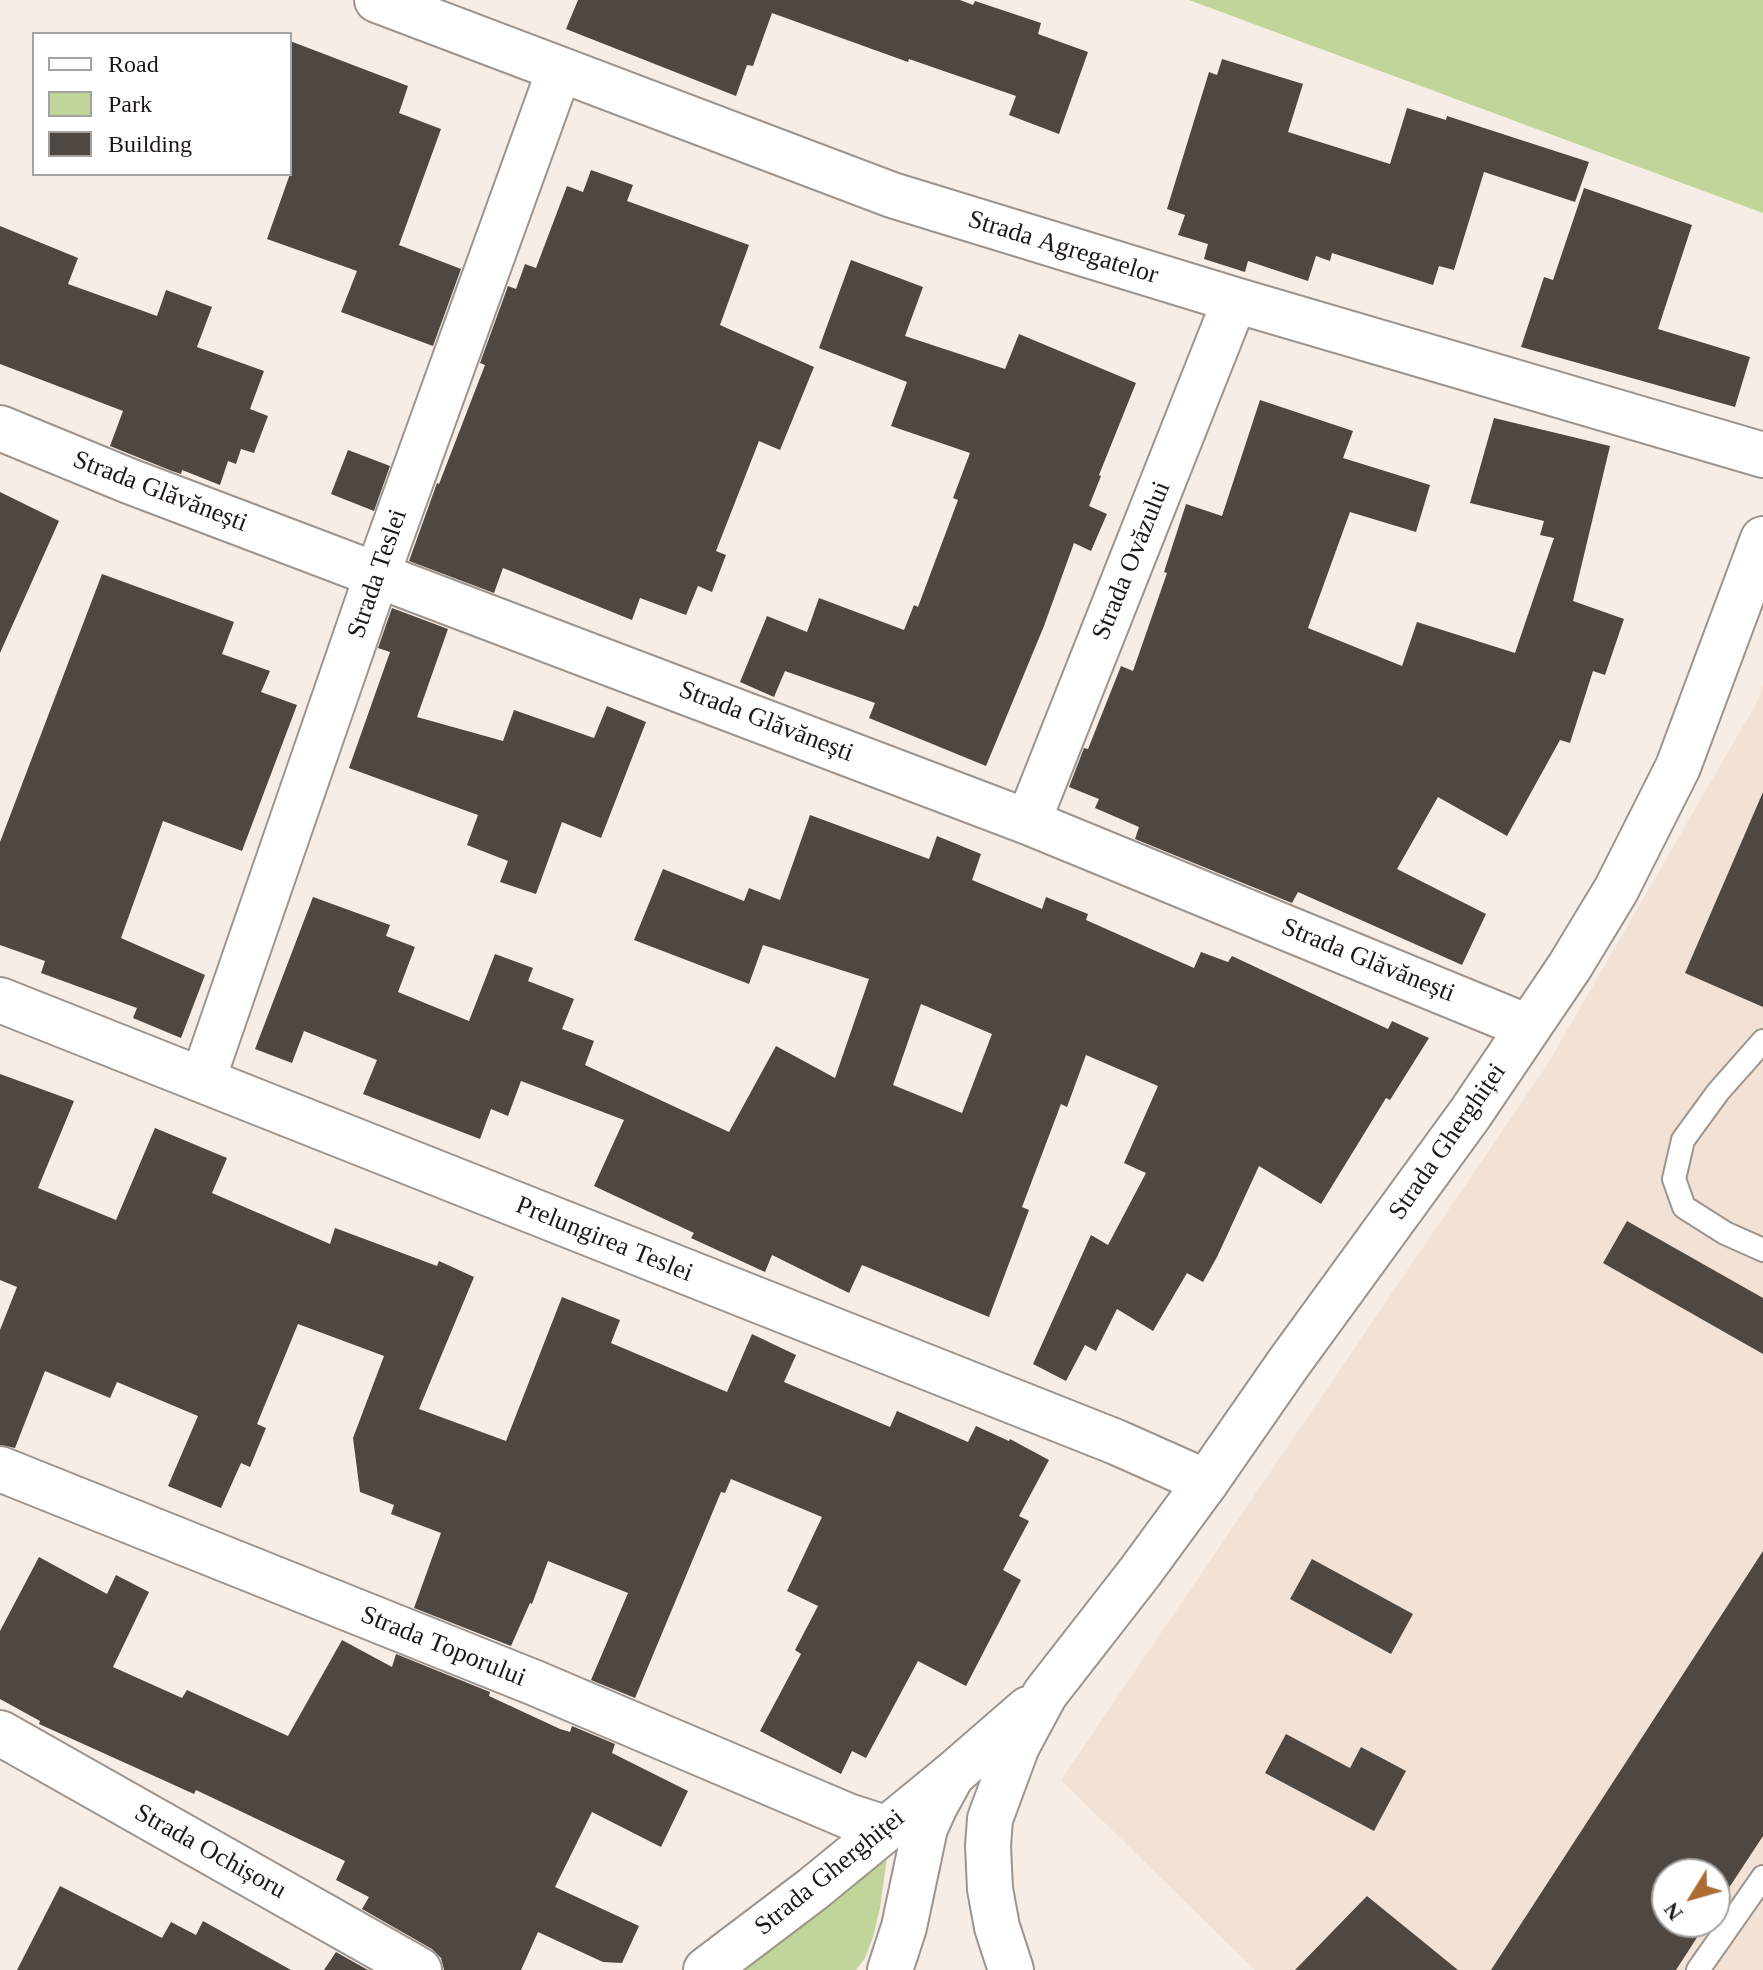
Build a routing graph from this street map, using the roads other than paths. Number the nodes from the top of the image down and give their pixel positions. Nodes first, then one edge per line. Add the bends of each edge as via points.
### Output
1 (377, 0) edge
2 (559, 71) junction
3 (1235, 300) junction
4 (0, 428) edge
5 (1763, 455) edge
6 (1763, 539) edge
7 (377, 575) junction
8 (1028, 822) junction
9 (0, 1000) edge
10 (1528, 1027) junction
11 (1763, 1041) edge
12 (203, 1079) junction
13 (1763, 1250) edge
14 (0, 1469) edge
15 (1206, 1482) junction
16 (1045, 1694) junction
17 (0, 1733) edge
18 (952, 1775) junction
19 (885, 1828) junction
20 (1763, 1877) edge
21 (419, 1970) edge
22 (706, 1970) edge
23 (890, 1970) edge
24 (1011, 1970) edge
25 (1698, 1970) edge

1 - 2 street, Strada Agregatelor
2 - 3 street, Strada Agregatelor via 892,195
2 - 7 street, Strada Teslei
3 - 5 street, Strada Agregatelor
3 - 8 street, Strada Ovăzului
4 - 7 street, Strada Glăvănești
6 - 10 street, Strada Gherghiței via 1689,738 1645,835 1570,966
7 - 8 street, Strada Glăvănești
7 - 12 street, Strada Teslei
8 - 10 street, Strada Glăvănești
9 - 12 street, Prelungirea Teslei
10 - 15 street, Strada Gherghiței
11 - 13 lane via 1683,1140 1674,1179 1684,1207
12 - 15 street, Prelungirea Teslei
14 - 19 street, Strada Toporului
15 - 16 street, Strada Gherghiței
16 - 18 street, Strada Gherghiței
16 - 24 street, Strada Gherghiței via 1017,1746 990,1819 990,1889
17 - 21 street, Strada Ochișoru
18 - 19 street, Strada Gherghiței
18 - 23 street, Strada Gherghiței via 925,1828
19 - 22 street, Strada Gherghiței
20 - 25 lane

